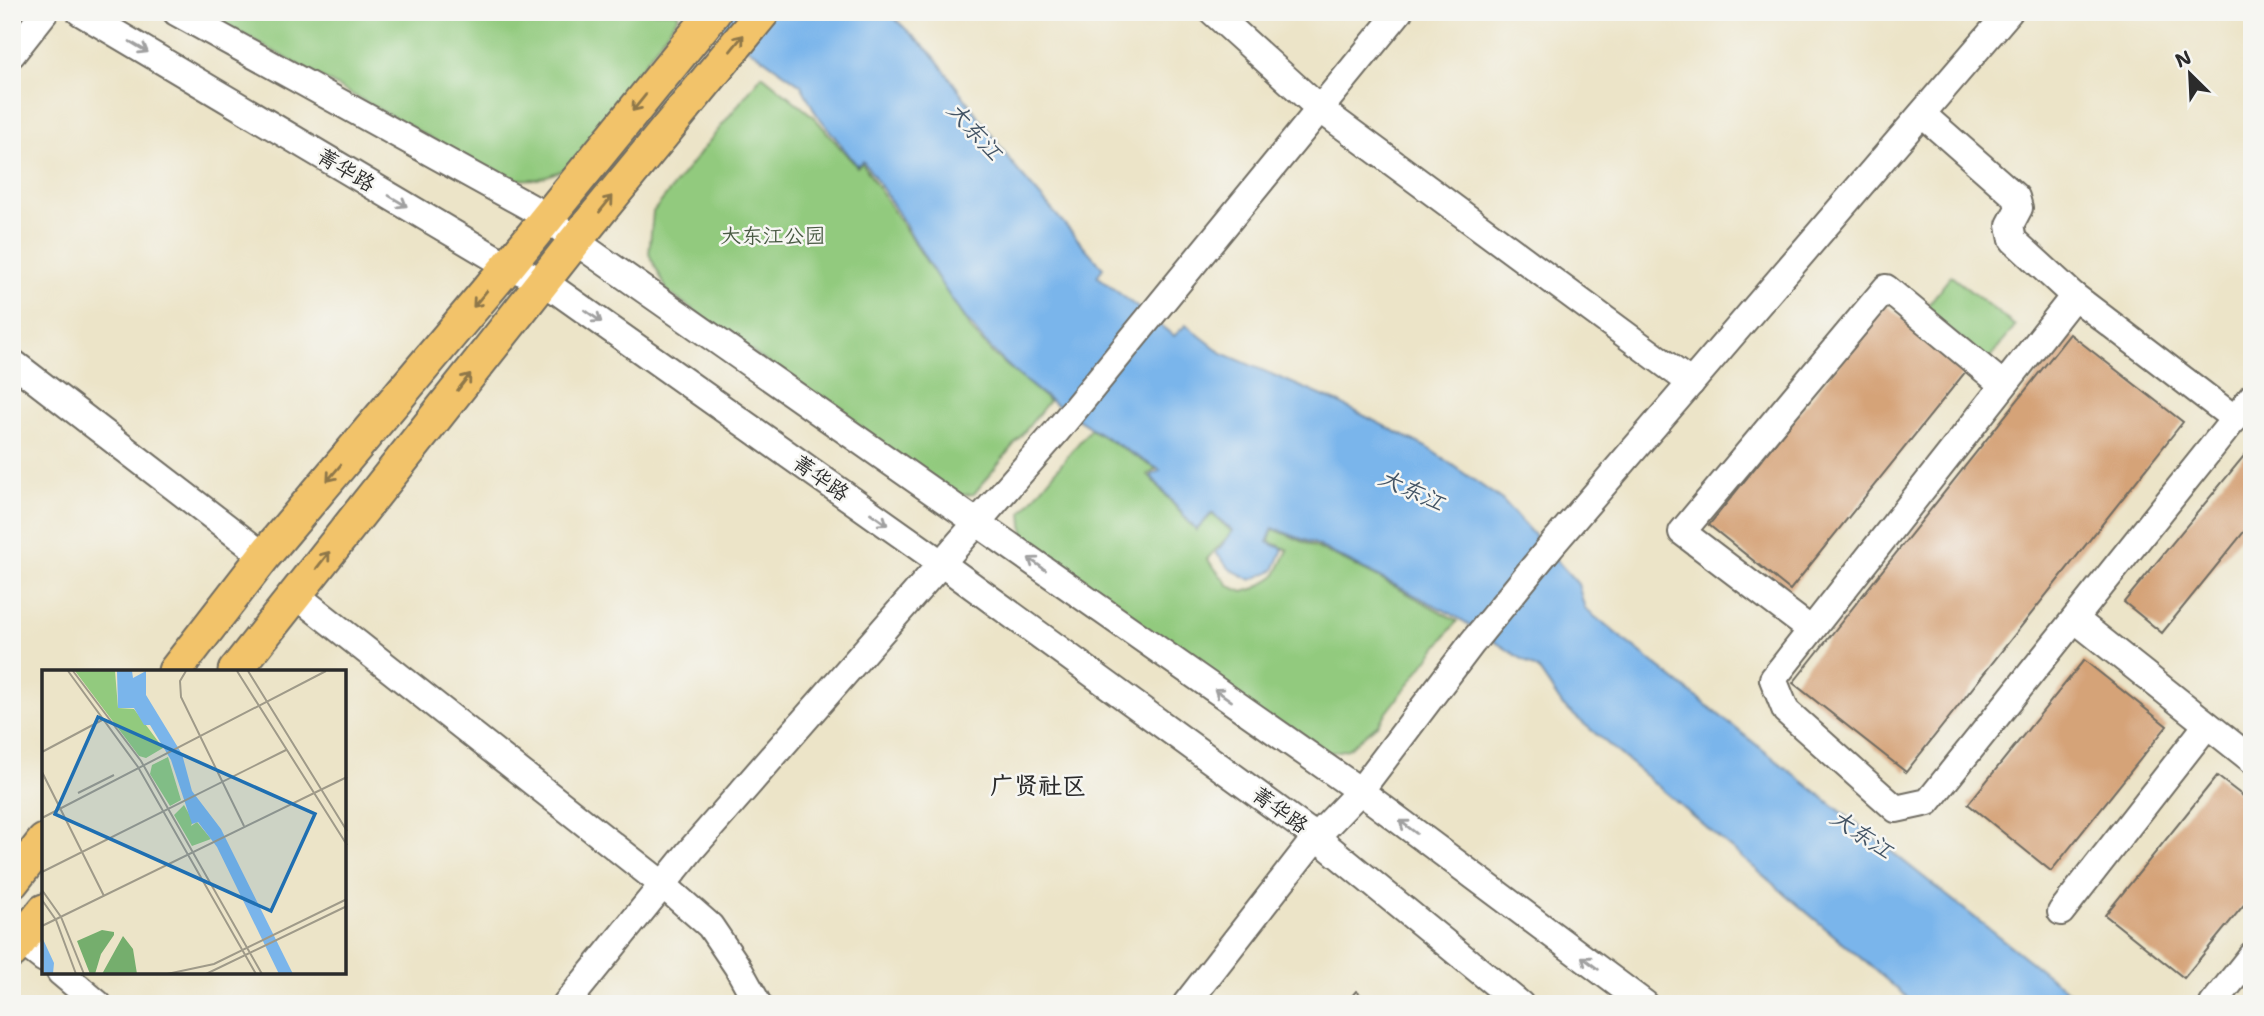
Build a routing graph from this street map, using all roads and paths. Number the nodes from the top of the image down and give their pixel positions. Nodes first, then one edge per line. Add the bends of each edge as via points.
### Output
1 (45, 12) edge
2 (80, 12) edge
3 (176, 12) edge
4 (714, 12) edge
5 (763, 12) edge
6 (1213, 12) edge
7 (1399, 12) edge
8 (2009, 12) edge
9 (12, 54) edge
10 (1320, 109) junction
11 (1922, 114) junction
12 (546, 216) junction
13 (575, 241) junction
14 (508, 266) junction
15 (543, 281) junction
16 (2074, 296) junction
17 (12, 362) edge
18 (1691, 383) junction
19 (2003, 385) junction
20 (2252, 397) edge
21 (2235, 419) junction
22 (978, 522) junction
23 (264, 556) junction
24 (941, 563) junction
25 (296, 595) junction
26 (2076, 620) junction
27 (1811, 630) junction
28 (176, 670) edge
29 (236, 670) edge
30 (2207, 725) junction
31 (2252, 761) edge
32 (1360, 792) junction
33 (1317, 837) junction
34 (42, 844) edge
35 (12, 882) edge
36 (662, 884) junction
37 (2061, 912) dead end
38 (42, 914) edge
39 (22, 946) edge
40 (2252, 955) edge
41 (62, 974) edge
42 (1514, 1002) edge
43 (98, 1004) edge
44 (566, 1004) edge
45 (758, 1004) edge
46 (1186, 1004) edge
47 (1645, 1004) edge
48 (2213, 1004) edge

1 - 9 street
2 -> 14 street, 菁华路
3 - 12 street
4 -> 12 main road
13 -> 5 main road
6 - 10 street
7 - 10 street
8 - 11 street
10 - 18 street
10 - 22 street
11 - 16 street via 2016,197 2019,208 2010,225 2013,240
11 - 18 street
12 - 13 street
12 - 14 main road
13 - 15 main road
13 - 22 street
14 - 15 street, 菁华路
14 -> 23 main road
15 -> 24 street, 菁华路
25 -> 15 main road
16 - 19 street
16 - 21 street
17 - 23 street
18 - 32 street via 1472,643
19 - 27 street
19 - 27 street via 1886,288 1682,532
20 - 21 street
21 - 26 street
22 - 24 street
32 -> 22 street
23 - 28 main road
24 - 33 street, 菁华路
24 - 36 street
25 - 29 main road
25 - 36 street
26 - 27 street via 1928,802 1896,809 1786,711 1773,679
26 - 30 street
30 - 31 street
30 - 37 street
32 - 33 street
47 -> 32 street
33 - 42 street, 菁华路
33 - 46 street
34 - 35 main road
36 - 44 street
36 - 45 street via 710,926
38 - 39 main road
40 - 48 street
41 - 43 street

